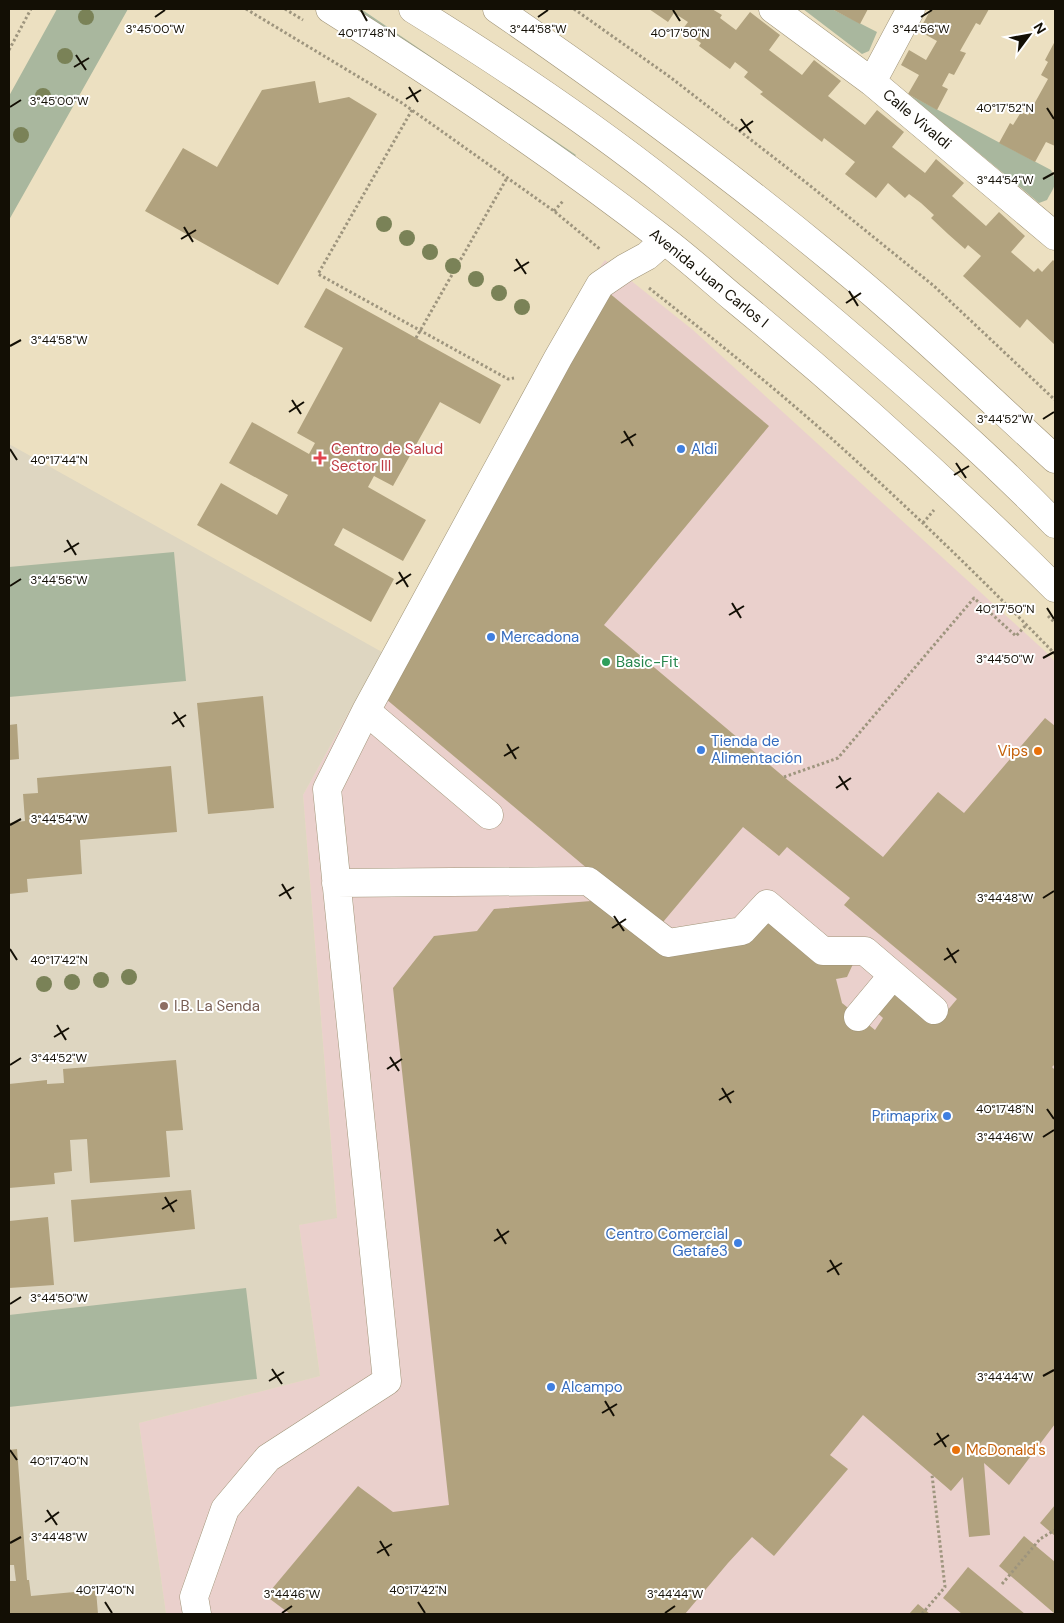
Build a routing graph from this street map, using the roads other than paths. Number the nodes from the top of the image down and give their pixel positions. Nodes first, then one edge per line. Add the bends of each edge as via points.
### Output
1 (413, 9) edge
2 (497, 9) edge
3 (773, 9) edge
4 (911, 9) edge
5 (320, 17) edge
6 (872, 82) junction
7 (1052, 223) edge
8 (664, 241) junction
9 (1055, 460) edge
10 (1055, 524) edge
11 (1055, 588) edge
12 (366, 711) junction
13 (490, 815) dead end
14 (336, 883) junction
15 (889, 962) junction
16 (934, 1010) dead end
17 (858, 1017) dead end
18 (197, 1614) edge

1 - 10 main road via 523,79 671,187 884,364
2 - 9 main road via 731,178 834,261
3 - 6 main road, Calle Vivaldi
4 - 6 main road
5 - 8 main road, Avenida Juan Carlos I via 424,69 560,163
6 - 7 main road, Calle Vivaldi
8 - 11 main road, Avenida Juan Carlos I via 798,350 888,429
8 - 12 main road via 647,256 600,285
12 - 13 main road
12 - 14 main road via 327,789
14 - 15 main road via 588,881 668,943 742,931 767,904 823,951 865,951
14 - 18 main road via 388,1381 268,1458 225,1508 194,1596
15 - 16 main road
15 - 17 main road

